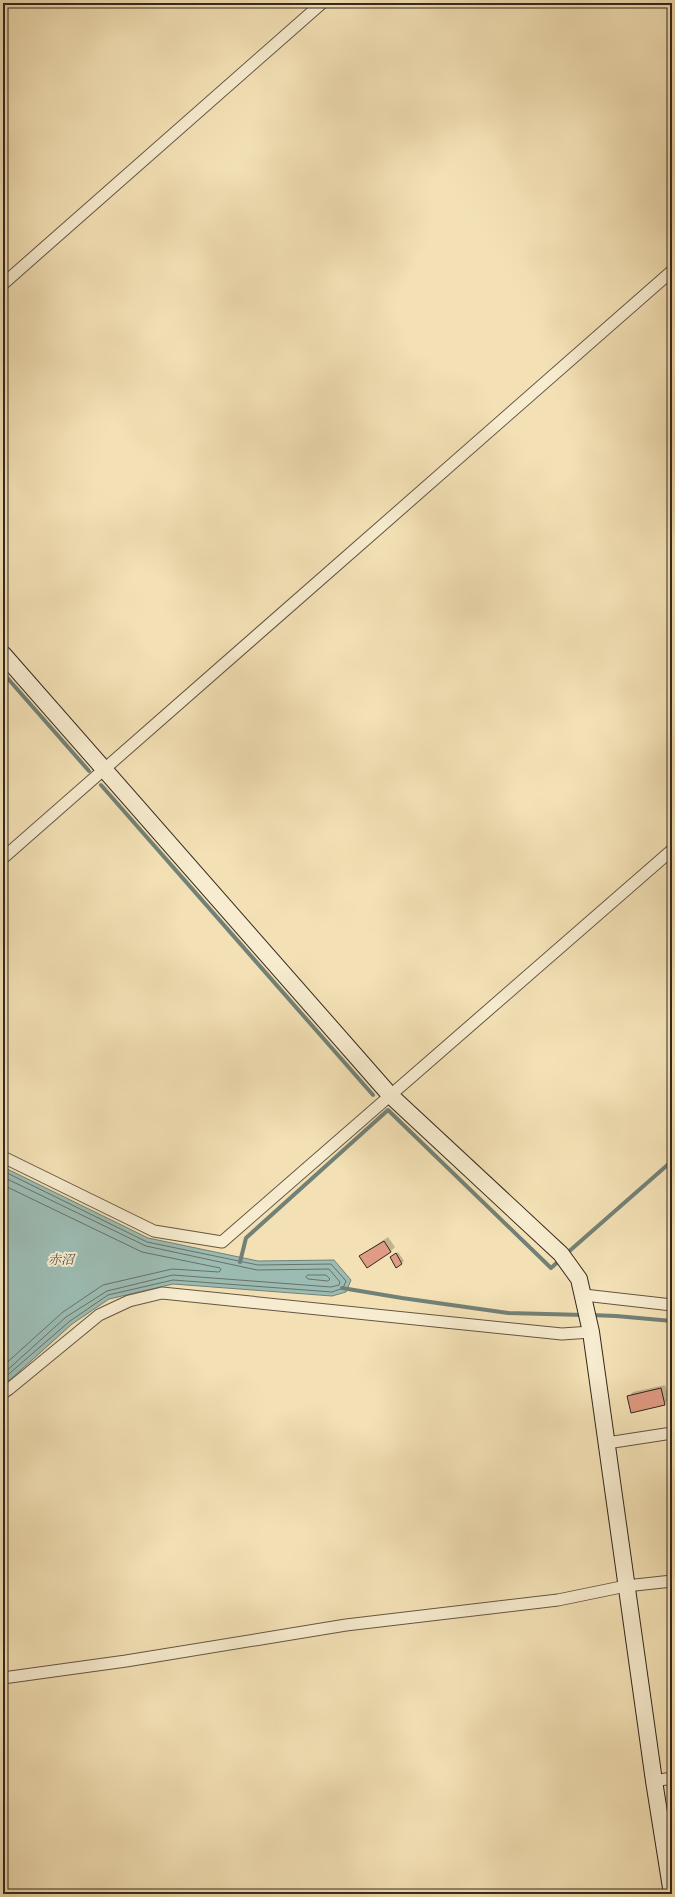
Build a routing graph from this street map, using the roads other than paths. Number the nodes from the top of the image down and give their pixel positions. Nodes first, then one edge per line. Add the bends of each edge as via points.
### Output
1 (322, 3) edge
2 (672, 271) edge
3 (3, 284) edge
4 (3, 654) edge
5 (104, 769) junction
6 (672, 850) edge
7 (3, 858) edge
8 (390, 1095) junction
9 (3, 1157) edge
10 (585, 1298) junction
11 (672, 1305) edge
12 (590, 1326) junction
13 (3, 1393) edge
14 (672, 1433) edge
15 (607, 1443) junction
16 (672, 1581) edge
17 (626, 1586) junction
18 (3, 1678) edge
19 (672, 1778) edge
20 (654, 1782) junction
21 (672, 1894) edge

1 - 3 street
2 - 5 street
4 - 5 street
5 - 7 street
5 - 8 street
6 - 8 street
8 - 9 street via 222,1242 154,1231
8 - 10 street via 564,1258 579,1279
10 - 11 street
10 - 12 street
12 - 13 street via 562,1334 162,1293 129,1301 99,1314
12 - 15 street
14 - 15 street
15 - 17 street
16 - 17 street
17 - 18 street via 558,1600 346,1625
17 - 20 street
19 - 20 street
20 - 21 street

